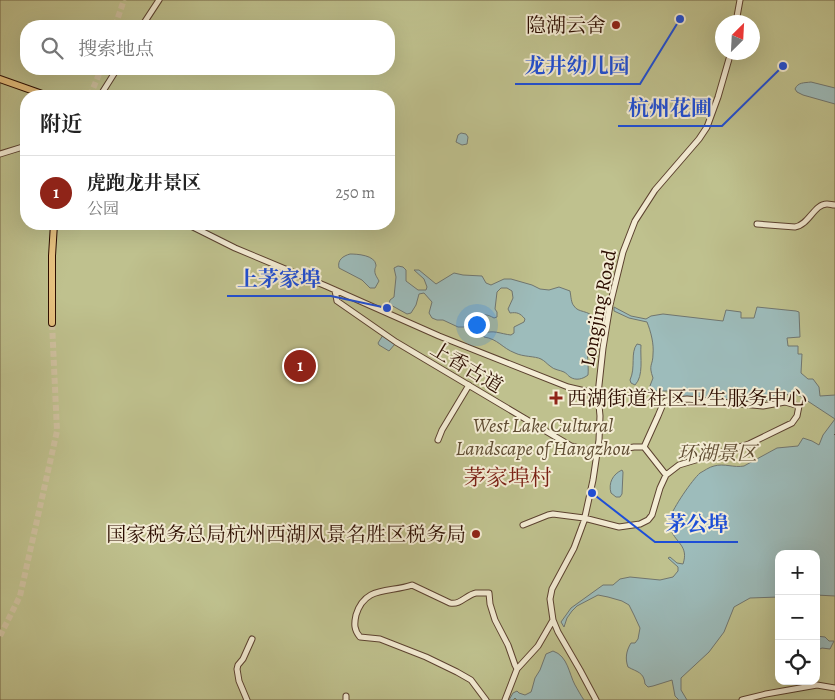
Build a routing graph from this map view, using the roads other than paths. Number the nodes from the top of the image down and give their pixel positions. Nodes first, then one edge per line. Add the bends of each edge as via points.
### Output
1 (159, 0) edge
2 (740, 0) edge
3 (737, 15) edge
4 (146, 20) edge
5 (729, 60) edge
6 (113, 75) edge
7 (0, 79) edge
8 (31, 90) edge
9 (104, 90) edge
10 (20, 148) edge
11 (0, 154) edge
12 (835, 205) edge
13 (757, 224) dead end
14 (54, 230) edge
15 (199, 230) edge
16 (335, 290) junction
17 (52, 323) tunnel mouth
18 (469, 385) junction
19 (598, 394) junction
20 (438, 440) dead end
21 (644, 447) junction
22 (598, 453) junction
23 (666, 475) junction
24 (584, 518) junction
25 (523, 525) dead end
26 (553, 620) junction
27 (252, 639) dead end
28 (517, 669) junction
29 (835, 688) edge
30 (247, 700) edge
31 (486, 700) edge
32 (505, 700) edge
33 (596, 700) edge
34 (742, 700) edge

1 - 4 street
2 - 3 street
5 - 19 street, Longjing Road via 707,127 656,190 627,239 610,305
6 - 9 street
7 - 8 main road
10 - 11 street
12 - 13 street via 821,206 801,226
14 - 17 main road
15 - 16 street
16 - 18 street, 上香古道 via 337,301 396,342
16 - 19 street via 439,336 568,387
18 - 20 street
18 - 22 street, 上香古道 via 571,446
19 - 22 street, Longjing Road
21 - 22 street
21 - 23 street
21 - 23 street via 666,401 687,399 763,406 784,402 800,406 792,423 749,444 680,465
22 - 24 street, Longjing Road
23 - 24 street via 648,520 619,528
24 - 25 street via 548,515
24 - 26 street, Longjing Road via 574,548 552,589
26 - 28 street via 538,646
26 - 33 street, Longjing Road
27 - 30 street via 237,669
28 - 31 street via 495,620 489,593 475,593 455,604 412,586 377,592 361,603 354,627 360,637 380,639 457,672 471,680
28 - 32 street
29 - 34 street via 817,685

